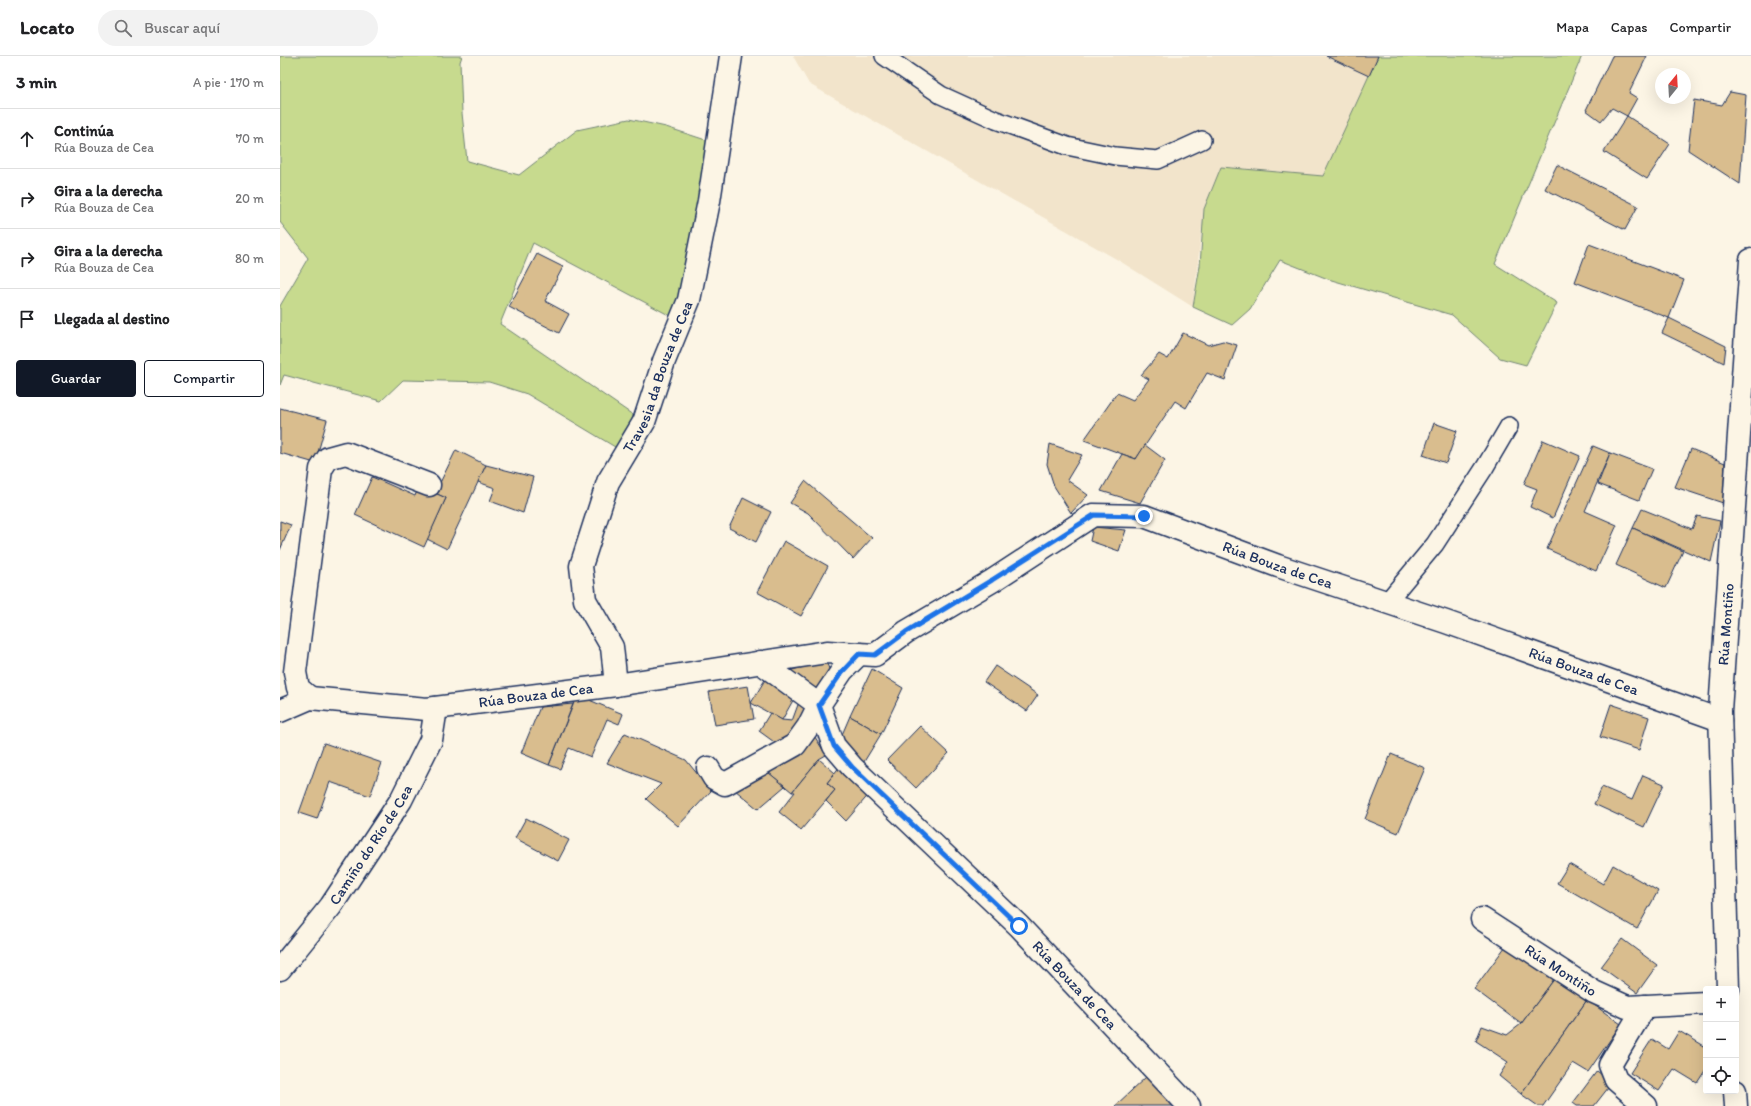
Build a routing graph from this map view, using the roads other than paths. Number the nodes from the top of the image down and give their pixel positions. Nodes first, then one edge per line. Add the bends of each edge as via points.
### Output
1 (732, 56) edge
2 (884, 56) edge
3 (1202, 140) dead end
4 (1751, 260) edge
5 (1509, 426) dead end
6 (429, 485) dead end
7 (1387, 602) junction
8 (859, 654) junction
9 (760, 662) junction
10 (616, 685) junction
11 (310, 698) junction
12 (819, 705) junction
13 (282, 708) edge
14 (436, 708) junction
15 (1720, 720) junction
16 (708, 768) dead end
17 (1482, 919) dead end
18 (280, 969) edge
19 (1728, 986) edge
20 (1703, 1003) edge
21 (1645, 1006) junction
22 (1735, 1094) edge
23 (1189, 1106) edge
24 (1646, 1106) edge
25 (1736, 1106) edge

1 - 10 street, Travesia da Bouza de Cea via 690,300 664,361 644,422 608,482 581,566 585,600 612,648
2 - 3 lane via 941,95 996,120 1067,146 1115,156 1158,160
4 - 15 street, Rúa Montiño
5 - 7 lane via 1435,544
6 - 11 street via 346,453 328,458 322,469 295,672 298,688
7 - 8 street, Rúa Bouza de Cea via 1278,566 1144,516 1094,515 906,632 875,655
7 - 15 street, Rúa Bouza de Cea
8 - 9 street, Rúa Bouza de Cea via 827,652
8 - 12 street via 842,672
9 - 10 street, Rúa Bouza de Cea
9 - 12 street
10 - 14 street, Rúa Bouza de Cea
11 - 13 street, Rúa Bouza de Cea
11 - 14 street, Rúa Bouza de Cea
12 - 16 street via 808,727 795,744 725,784 714,778
12 - 23 street, Rúa Bouza de Cea via 834,746 852,767 1019,926
14 - 18 street, Camiño do Río de Cea via 431,740 401,800 332,906
15 - 19 street, Rúa Montiño
17 - 21 street, Rúa Montiño via 1594,992 1628,1006
20 - 21 street, Rúa Montiño
21 - 24 street via 1610,1065 1616,1080
22 - 25 street

